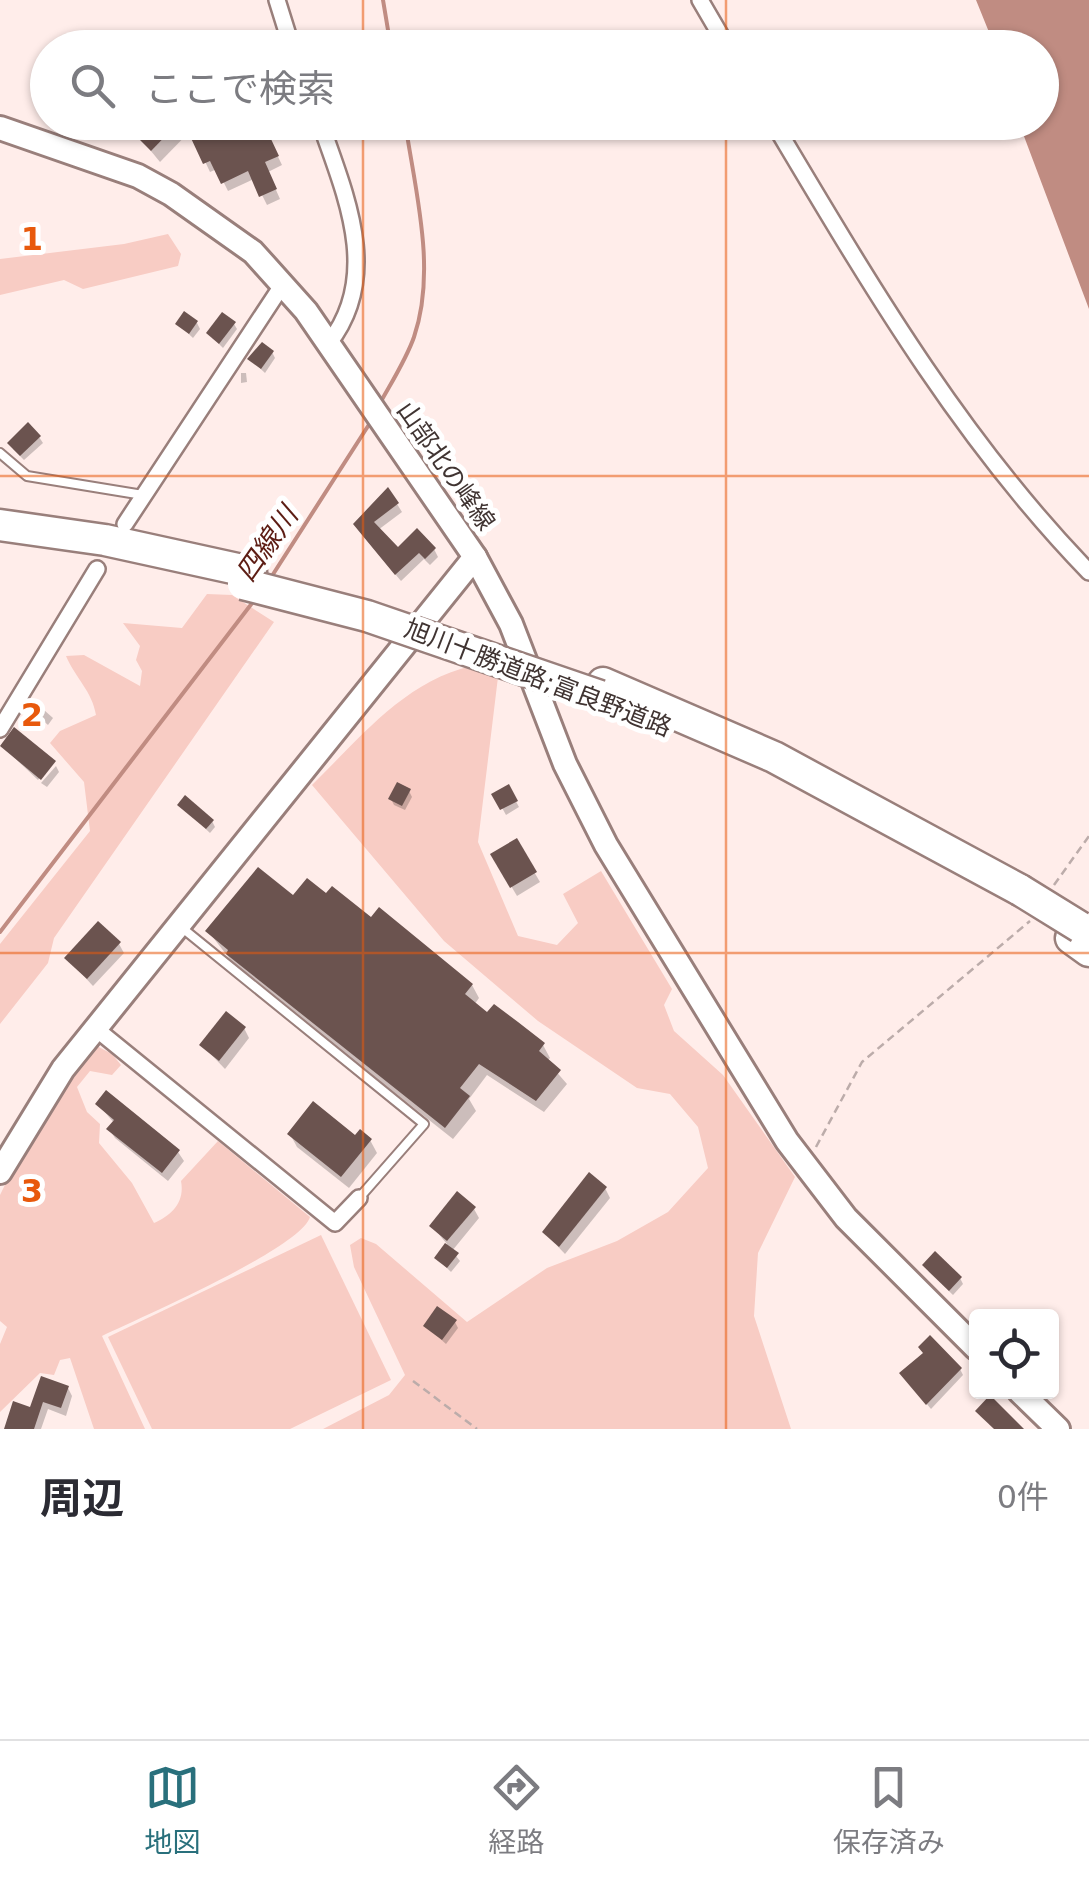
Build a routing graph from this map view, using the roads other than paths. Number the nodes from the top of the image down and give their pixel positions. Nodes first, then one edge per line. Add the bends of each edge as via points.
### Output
1 (276, 0) edge
2 (700, 0) edge
3 (286, 30) edge
4 (718, 30) edge
5 (0, 128) edge
6 (30, 138) edge
7 (34, 140) edge
8 (326, 140) edge
9 (784, 140) edge
10 (283, 284) junction
11 (329, 343) junction
12 (0, 453) edge
13 (143, 495) junction
14 (125, 524) dead end
15 (1, 533) edge
16 (475, 557) junction
17 (97, 569) dead end
18 (1089, 572) edge
19 (0, 729) edge
20 (178, 924) junction
21 (1082, 937) edge
22 (94, 1028) junction
23 (0, 1172) edge
24 (359, 1198) joint
25 (969, 1341) edge
26 (1027, 1399) edge
27 (1058, 1429) edge

1 - 3 street
2 - 4 street
5 - 6 main road, 山部北の峰線
7 - 10 main road, 山部北の峰線 via 172,194 224,228
8 - 11 street via 357,250 353,297
9 - 18 street via 933,382 1034,513
10 - 11 main road, 山部北の峰線
10 - 13 street
11 - 16 main road, 山部北の峰線
12 - 13 lane via 28,476
13 - 14 street
15 - 21 highway, 旭川十勝道路;富良野道路, bridge via 105,540 467,634 774,757 1029,900
16 - 20 main road, 山部北の峰線
16 - 25 main road via 606,845 804,1165 846,1218
17 - 19 street
20 - 22 main road, 山部北の峰線
20 - 24 lane via 424,1124
22 - 23 main road, 山部北の峰線
22 - 24 street via 335,1223
26 - 27 main road

